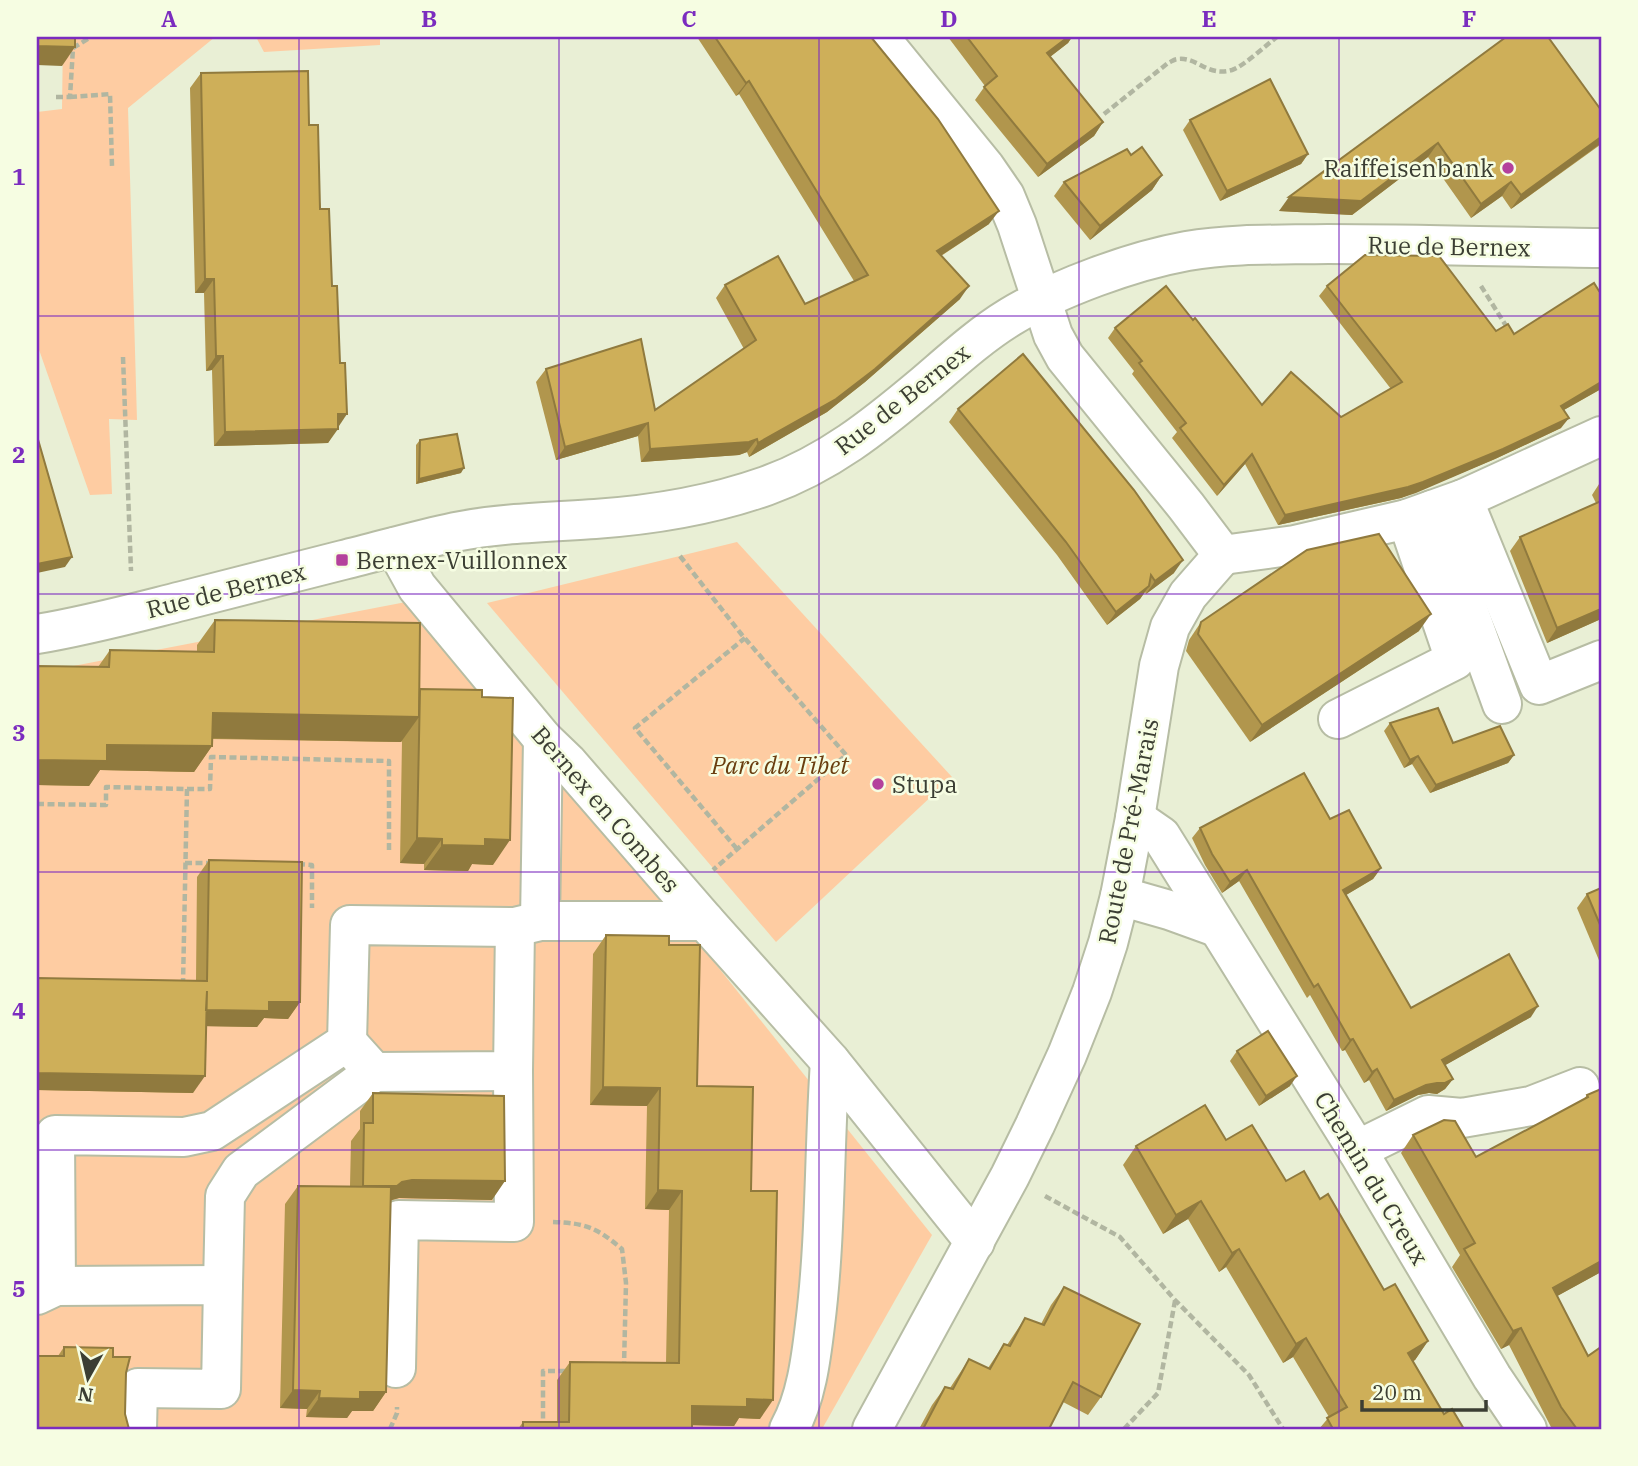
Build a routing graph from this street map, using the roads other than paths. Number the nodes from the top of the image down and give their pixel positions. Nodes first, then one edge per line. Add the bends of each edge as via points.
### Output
1 (879, 37) edge
2 (1601, 248) edge
3 (1042, 300) junction
4 (1601, 436) edge
5 (1434, 509) junction
6 (395, 547) junction
7 (1223, 555) junction
8 (37, 634) edge
9 (1601, 660) edge
10 (1502, 704) dead end
11 (1338, 719) dead end
12 (543, 739) junction
13 (1135, 818) junction
14 (1120, 896) junction
15 (694, 909) junction
16 (527, 924) junction
17 (1216, 927) junction
18 (347, 1042) junction
19 (830, 1061) junction
20 (513, 1071) junction
21 (374, 1072) junction
22 (1580, 1087) dead end
23 (1357, 1150) junction
24 (975, 1242) junction
25 (223, 1285) junction
26 (46, 1290) edge
27 (396, 1368) dead end
28 (137, 1429) edge
29 (789, 1429) edge
30 (872, 1429) edge
31 (1527, 1429) edge

1 - 3 street via 1005,197
2 - 3 street, Rue de Bernex via 1225,247 1188,251 1109,272
3 - 6 street, Rue de Bernex via 977,340 831,456 781,480 687,507 484,527
3 - 7 street via 1065,357
4 - 5 street
5 - 7 street via 1295,545
5 - 9 street via 1539,685
5 - 10 street
5 - 11 street via 1455,660
6 - 8 street, Rue de Bernex
6 - 12 street, Bernex en Combes via 417,587
7 - 13 street, Route de Pré-Marais via 1188,595 1170,627 1159,666
12 - 15 street, Bernex en Combes
12 - 16 street
13 - 14 street, Route de Pré-Marais
13 - 17 street, Chemin du Creux via 1160,836
14 - 17 street
14 - 24 street, Route de Pré-Marais via 1092,992 1067,1055
15 - 16 street
15 - 19 street, Bernex en Combes
16 - 18 street via 350,925
16 - 20 street
17 - 23 street, Chemin du Creux
18 - 21 street
18 - 26 street via 212,1131 184,1137 55,1135
19 - 24 street, Bernex en Combes
19 - 29 street via 821,1277 810,1368
20 - 21 street
20 - 27 street via 513,1222 399,1220
21 - 25 street via 241,1171 225,1196
22 - 23 street via 1531,1106 1462,1118 1428,1115
23 - 31 street, Chemin du Creux
24 - 30 street, Route de Pré-Marais
25 - 26 street
25 - 28 street via 222,1389 138,1388

